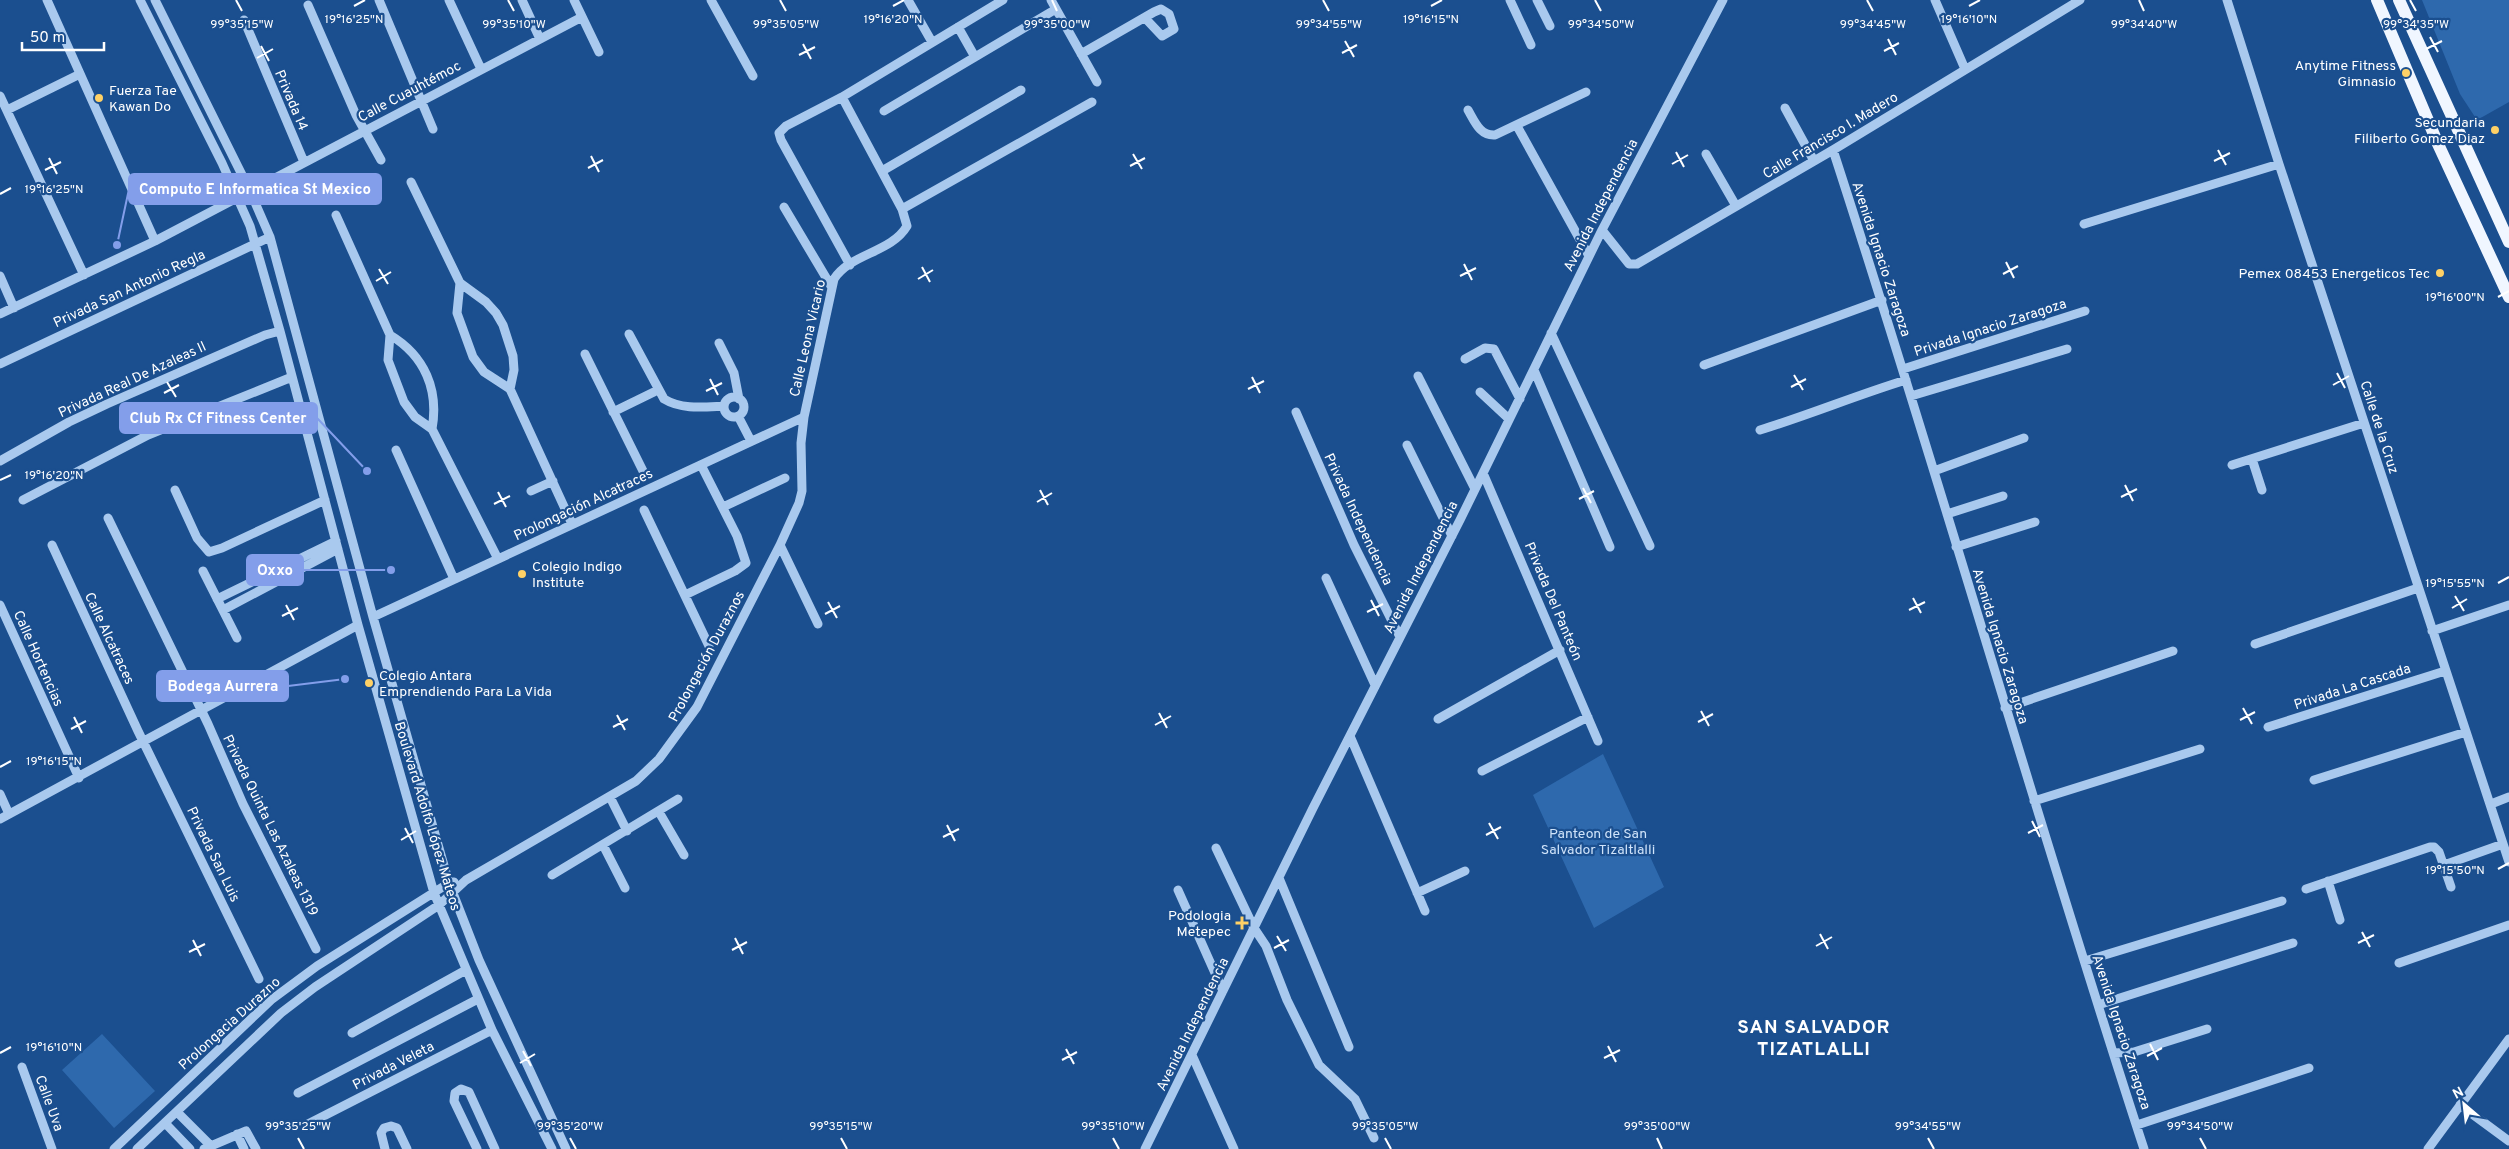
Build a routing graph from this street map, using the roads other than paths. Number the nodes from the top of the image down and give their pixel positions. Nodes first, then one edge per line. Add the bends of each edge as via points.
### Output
1 (47, 0) edge
2 (140, 0) edge
3 (155, 0) edge
4 (379, 0) edge
5 (449, 0) edge
6 (522, 0) edge
7 (574, 0) edge
8 (711, 0) edge
9 (908, 0) edge
10 (1003, 0) edge
11 (1510, 0) edge
12 (1538, 0) edge
13 (1723, 0) edge
14 (1934, 0) edge
15 (2080, 0) edge
16 (2227, 0) edge
17 (2377, 0) edge
18 (2399, 0) edge
19 (1053, 4) edge
20 (308, 5) dead end
21 (985, 5) edge
22 (582, 17) junction
23 (1145, 18) dead end
24 (244, 20) dead end
25 (1550, 26) dead end
26 (958, 27) junction
27 (540, 39) junction
28 (932, 42) junction
29 (1532, 45) dead end
30 (599, 52) dead end
31 (1081, 54) junction
32 (975, 57) junction
33 (481, 69) junction
34 (1965, 69) junction
35 (80, 74) junction
36 (753, 76) dead end
37 (1097, 82) dead end
38 (1020, 90) dead end
39 (1586, 92) dead end
40 (0, 96) edge
41 (842, 97) junction
42 (421, 101) junction
43 (1092, 102) dead end
44 (1785, 108) dead end
45 (7, 110) junction
46 (1468, 110) dead end
47 (884, 111) dead end
48 (1516, 126) junction
49 (433, 129) dead end
50 (364, 130) junction
51 (1833, 150) junction
52 (1706, 154) dead end
53 (381, 160) dead end
54 (1814, 161) junction
55 (304, 162) junction
56 (2278, 164) junction
57 (882, 171) junction
58 (411, 182) dead end
59 (250, 191) junction
60 (238, 198) junction
61 (1736, 206) junction
62 (784, 207) dead end
63 (902, 209) junction
64 (336, 215) dead end
65 (2084, 224) dead end
66 (1602, 230) junction
67 (270, 237) junction
68 (155, 241) junction
69 (2509, 242) edge
70 (255, 244) junction
71 (1589, 256) junction
72 (850, 265) junction
73 (84, 275) junction
74 (0, 276) edge
75 (460, 283) junction
76 (831, 286) junction
77 (2509, 297) edge
78 (1882, 300) junction
79 (14, 308) junction
80 (2085, 311) dead end
81 (0, 314) edge
82 (280, 331) junction
83 (1551, 333) junction
84 (629, 334) dead end
85 (390, 335) junction
86 (719, 342) dead end
87 (2067, 349) dead end
88 (585, 354) dead end
89 (1465, 359) dead end
90 (0, 364) edge
91 (1704, 366) dead end
92 (1903, 369) junction
93 (1534, 370) junction
94 (1418, 376) dead end
95 (292, 377) junction
96 (1906, 380) junction
97 (510, 389) junction
98 (658, 390) junction
99 (1480, 392) dead end
100 (1911, 396) junction
101 (739, 399) junction
102 (1520, 399) junction
103 (724, 406) junction
104 (613, 412) junction
105 (1296, 412) dead end
106 (738, 416) junction
107 (804, 417) junction
108 (1510, 419) junction
109 (2364, 423) junction
110 (432, 429) junction
111 (1760, 430) dead end
112 (2024, 438) dead end
113 (751, 441) junction
114 (1407, 445) dead end
115 (396, 450) dead end
116 (2252, 458) junction
117 (0, 461) edge
118 (701, 465) junction
119 (2232, 465) dead end
120 (643, 471) dead end
121 (1934, 471) junction
122 (1483, 473) junction
123 (785, 478) dead end
124 (552, 481) junction
125 (1475, 489) junction
126 (175, 490) dead end
127 (2262, 490) dead end
128 (531, 491) dead end
129 (2003, 496) dead end
130 (22, 500) dead end
131 (325, 500) junction
132 (723, 508) junction
133 (644, 510) dead end
134 (1947, 514) junction
135 (108, 518) dead end
136 (2035, 522) dead end
137 (572, 524) junction
138 (1452, 536) junction
139 (52, 545) dead end
140 (337, 545) junction
141 (780, 545) junction
142 (1650, 546) dead end
143 (1610, 547) dead end
144 (1956, 547) junction
145 (498, 559) junction
146 (203, 571) dead end
147 (1326, 578) dead end
148 (454, 579) junction
149 (2418, 588) junction
150 (685, 595) junction
151 (217, 599) junction
152 (0, 605) edge
153 (2509, 606) edge
154 (222, 610) junction
155 (373, 617) junction
156 (818, 624) dead end
157 (358, 625) junction
158 (2432, 631) junction
159 (1400, 637) junction
160 (237, 638) dead end
161 (2256, 644) dead end
162 (709, 646) dead end
163 (1560, 650) junction
164 (2174, 651) dead end
165 (2445, 671) junction
166 (1375, 685) junction
167 (2005, 708) junction
168 (201, 712) junction
169 (1588, 717) junction
170 (1438, 719) dead end
171 (2268, 727) dead end
172 (2466, 732) junction
173 (1350, 736) junction
174 (1598, 741) dead end
175 (144, 742) junction
176 (2200, 749) dead end
177 (1482, 772) dead end
178 (78, 778) junction
179 (2314, 780) dead end
180 (0, 794) edge
181 (610, 797) junction
182 (2509, 797) edge
183 (678, 800) dead end
184 (2034, 801) junction
185 (2491, 804) junction
186 (659, 812) junction
187 (9, 814) junction
188 (0, 819) edge
189 (628, 831) junction
190 (2503, 844) junction
191 (603, 845) junction
192 (1216, 848) dead end
193 (684, 855) dead end
194 (2509, 862) edge
195 (2444, 865) junction
196 (1465, 870) dead end
197 (552, 875) dead end
198 (1279, 878) junction
199 (466, 880) junction
200 (2328, 881) junction
201 (449, 883) junction
202 (2451, 887) dead end
203 (625, 888) dead end
204 (2306, 888) dead end
205 (1178, 890) dead end
206 (434, 892) junction
207 (1417, 893) junction
208 (452, 894) junction
209 (2282, 901) dead end
210 (439, 905) junction
211 (1425, 911) dead end
212 (2340, 920) dead end
213 (2509, 925) edge
214 (1254, 928) junction
215 (2293, 943) dead end
216 (316, 949) dead end
217 (2085, 961) junction
218 (2399, 963) dead end
219 (466, 970) junction
220 (260, 979) dead end
221 (1223, 991) junction
222 (478, 998) junction
223 (270, 1000) junction
224 (2098, 1005) junction
225 (281, 1013) junction
226 (2207, 1029) dead end
227 (492, 1030) junction
228 (352, 1033) dead end
229 (2509, 1039) edge
230 (1349, 1047) dead end
231 (2114, 1053) junction
232 (1192, 1055) junction
233 (22, 1067) dead end
234 (2309, 1068) dead end
235 (298, 1093) dead end
236 (2460, 1105) junction
237 (177, 1112) junction
238 (165, 1123) junction
239 (306, 1125) dead end
240 (2137, 1125) junction
241 (237, 1134) junction
242 (1374, 1138) dead end
243 (2509, 1140) edge
244 (207, 1147) edge
245 (52, 1149) edge
246 (114, 1149) edge
247 (138, 1149) edge
248 (190, 1149) edge
249 (244, 1149) edge
250 (256, 1149) edge
251 (386, 1149) edge
252 (407, 1149) edge
253 (477, 1149) edge
254 (495, 1149) edge
255 (552, 1149) edge
256 (566, 1149) edge
257 (1145, 1149) edge
258 (1234, 1149) edge
259 (2144, 1149) edge
260 (2428, 1149) edge

1 - 35 street
2 - 60 street, Boulevard Adolfo López Mateos
3 - 59 street, Boulevard Adolfo López Mateos
4 - 42 street
5 - 33 street
6 - 27 street
7 - 22 street
8 - 36 street
9 - 28 street
10 - 21 street
11 - 29 street
12 - 25 street
13 - 66 street, Avenida Independencia
14 - 34 street
15 - 34 street, Calle Francisco I. Madero
16 - 56 street, Calle de la Cruz
17 - 77 main road via 2438,144
18 - 69 main road
19 - 31 street
19 - 32 street
20 - 50 street via 346,96
21 - 26 street
22 - 27 street, Calle Cuauhtémoc
22 - 30 street
23 - 31 street
24 - 55 street, Privada 14
26 - 28 street
26 - 32 street
27 - 33 street, Calle Cuauhtémoc
28 - 41 street
31 - 37 street
32 - 47 street
33 - 42 street, Calle Cuauhtémoc
34 - 51 street, Calle Francisco I. Madero
35 - 45 street
35 - 68 street
38 - 57 street
39 - 48 street
40 - 45 street
41 - 57 street, Calle Leona Vicario
41 - 72 street via 786,126 779,133
42 - 49 street
42 - 50 street, Calle Cuauhtémoc
43 - 63 street
44 - 54 street
45 - 73 street
46 - 48 street via 1478,128 1487,135
48 - 71 street
50 - 53 street
50 - 55 street, Calle Cuauhtémoc
51 - 54 street, Calle Francisco I. Madero
51 - 78 street, Avenida Ignacio Zaragoza
52 - 61 street
54 - 61 street, Calle Francisco I. Madero
55 - 59 street, Calle Cuauhtémoc
56 - 65 street
56 - 109 street, Calle de la Cruz
57 - 63 street, Calle Leona Vicario
58 - 75 street
59 - 60 street, Calle Cuauhtémoc
59 - 67 street, Boulevard Adolfo López Mateos
60 - 68 street, Calle Cuauhtémoc
60 - 70 street, Boulevard Adolfo López Mateos
61 - 66 street, Calle Francisco I. Madero via 1634,265 1629,264
62 - 76 street
63 - 72 street, Calle Leona Vicario via 906,219 904,231
64 - 85 street
66 - 71 street, Avenida Independencia
67 - 70 street, Privada San Antonio Regla
67 - 155 street, Boulevard Adolfo López Mateos
68 - 73 street, Calle Cuauhtémoc
70 - 82 street, Boulevard Adolfo López Mateos
70 - 90 street, Privada San Antonio Regla
71 - 83 street, Avenida Independencia
72 - 76 street, Calle Leona Vicario via 837,273
73 - 79 street, Calle Cuauhtémoc
74 - 79 street
75 - 97 street via 457,313 473,357 484,372
75 - 97 street via 486,302 502,325 513,356
76 - 107 street, Calle Leona Vicario
78 - 91 street
78 - 92 street, Avenida Ignacio Zaragoza
79 - 81 street, Calle Cuauhtémoc
80 - 92 street, Privada Ignacio Zaragoza
82 - 95 street, Boulevard Adolfo López Mateos
82 - 117 street, Privada Real De Azaleas II via 107,404
83 - 93 street, Avenida Independencia
83 - 142 street
84 - 98 street
85 - 110 street via 388,360 404,402 415,417
85 - 110 street via 415,354 424,370 436,408
86 - 101 street via 734,373
87 - 100 street
88 - 104 street
89 - 102 street via 1485,348 1494,349
92 - 96 street, Avenida Ignacio Zaragoza
93 - 102 street, Avenida Independencia
93 - 143 street
94 - 125 street
95 - 130 street via 148,435
95 - 131 street, Boulevard Adolfo López Mateos
96 - 100 street, Avenida Ignacio Zaragoza
96 - 111 street
97 - 124 street
98 - 103 street via 671,403
98 - 104 street
99 - 108 street
100 - 121 street, Avenida Ignacio Zaragoza
101 - 103 street via 729,399
101 - 106 street via 743,407
102 - 108 street, Avenida Independencia
103 - 106 street via 727,414
104 - 120 street
105 - 159 street, Privada Independencia via 1354,545
106 - 113 street
107 - 113 street, Prolongación Alcatraces
107 - 141 street, Calle Leona Vicario via 802,491
108 - 122 street, Avenida Independencia
109 - 116 street
109 - 149 street, Calle de la Cruz
110 - 145 street
112 - 121 street
113 - 118 street, Prolongación Alcatraces
114 - 138 street
115 - 148 street
116 - 119 street
116 - 127 street
118 - 132 street
118 - 137 street, Prolongación Alcatraces
121 - 134 street, Avenida Ignacio Zaragoza
122 - 125 street, Avenida Independencia
122 - 163 street, Privada Del Panteón
123 - 132 street
124 - 128 street
124 - 137 street
125 - 138 street, Avenida Independencia
126 - 131 street via 197,538 209,552
129 - 134 street
131 - 140 street, Boulevard Adolfo López Mateos
132 - 150 street via 746,563
133 - 150 street
134 - 144 street, Avenida Ignacio Zaragoza
135 - 168 street, Privada Quinta Las Azaleas 1319
136 - 144 street
137 - 145 street, Prolongación Alcatraces
138 - 159 street, Avenida Independencia
139 - 175 street, Calle Alcatraces
140 - 151 street
140 - 154 street
140 - 157 street, Boulevard Adolfo López Mateos
141 - 156 street
141 - 181 street, Prolongación Duraznos via 681,732 636,781
144 - 167 street, Avenida Ignacio Zaragoza
145 - 148 street, Prolongación Alcatraces
146 - 151 street
147 - 166 street
148 - 155 street, Prolongación Alcatraces
149 - 158 street, Calle de la Cruz
149 - 161 street
150 - 162 street
151 - 154 street
152 - 178 street, Calle Hortencias
153 - 158 street
154 - 160 street
155 - 201 street, Boulevard Adolfo López Mateos
157 - 168 street
157 - 206 street, Boulevard Adolfo López Mateos
158 - 165 street, Calle de la Cruz
159 - 166 street, Avenida Independencia
163 - 169 street, Privada Del Panteón
163 - 170 street
164 - 167 street
165 - 171 street, Privada La Cascada
165 - 172 street, Calle de la Cruz
166 - 173 street, Avenida Independencia
167 - 184 street, Avenida Ignacio Zaragoza
168 - 175 street
168 - 216 street, Privada Quinta Las Azaleas 1319
169 - 174 street, Privada Del Panteón
169 - 177 street
172 - 179 street
172 - 185 street, Calle de la Cruz
173 - 198 street, Avenida Independencia
173 - 207 street
175 - 178 street
175 - 220 street, Privada San Luis
176 - 184 street
178 - 187 street
180 - 187 street
181 - 189 street
181 - 199 street, Prolongación Duraznos
182 - 185 street
183 - 186 street
184 - 217 street, Avenida Ignacio Zaragoza
185 - 190 street, Calle de la Cruz
186 - 189 street
186 - 193 street
187 - 188 street
189 - 191 street
190 - 194 street, Calle de la Cruz
190 - 195 street
191 - 197 street
191 - 203 street
192 - 214 street
195 - 200 street via 2437,850 2430,847
195 - 202 street
196 - 207 street
198 - 214 street, Avenida Independencia
198 - 230 street
199 - 201 street, Prolongación Duraznos
199 - 208 street, Prolongación Duraznos
200 - 204 street
200 - 212 street
201 - 206 street, Prolongacia Durazno
201 - 208 street, Boulevard Adolfo López Mateos
205 - 221 street
206 - 210 street, Boulevard Adolfo López Mateos
206 - 223 street, Prolongacia Durazno
207 - 211 street
208 - 210 street, Prolongacia Durazno
208 - 256 street, Boulevard Adolfo López Mateos
209 - 217 street
210 - 219 street, Boulevard Adolfo López Mateos
210 - 225 street, Prolongacia Durazno via 338,970
213 - 218 street
214 - 221 street, Avenida Independencia
214 - 242 street via 1266,946 1287,1000 1319,1065 1355,1099
215 - 224 street
217 - 224 street, Avenida Ignacio Zaragoza
219 - 222 street, Boulevard Adolfo López Mateos
219 - 228 street
221 - 232 street, Avenida Independencia
222 - 227 street, Boulevard Adolfo López Mateos
222 - 235 street
223 - 225 street
223 - 246 street, Prolongacia Durazno
224 - 231 street, Avenida Ignacio Zaragoza
225 - 237 street, Prolongacia Durazno
226 - 231 street via 2134,1052
227 - 239 street, Privada Veleta
227 - 255 street, Boulevard Adolfo López Mateos
229 - 236 street
231 - 240 street, Avenida Ignacio Zaragoza
232 - 257 street, Avenida Independencia
232 - 258 street
233 - 245 street, Calle Uva
234 - 240 street
236 - 243 street
236 - 260 street
237 - 238 street, Prolongacia Durazno
237 - 244 street
238 - 247 street, Prolongacia Durazno
238 - 248 street
240 - 259 street, Avenida Ignacio Zaragoza
241 - 244 street
241 - 249 street
241 - 250 street via 246,1131
251 - 252 street via 381,1133 391,1126 397,1128
253 - 254 street via 454,1101 455,1093 461,1089 469,1092

